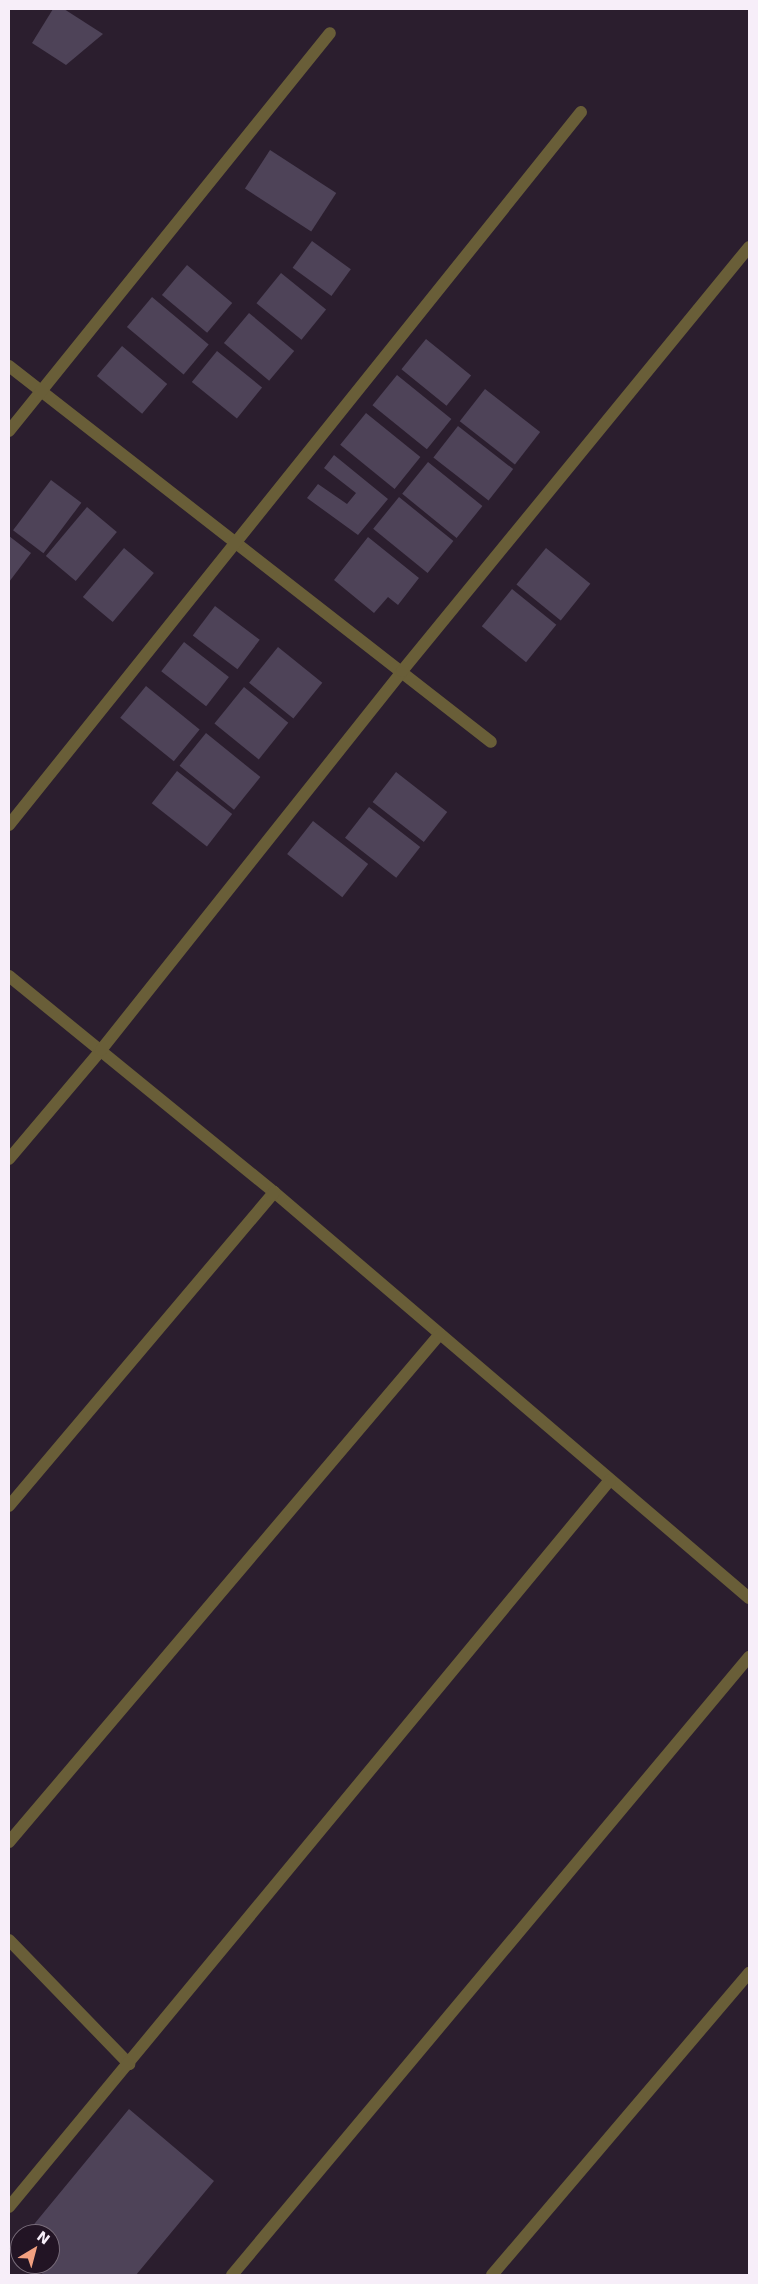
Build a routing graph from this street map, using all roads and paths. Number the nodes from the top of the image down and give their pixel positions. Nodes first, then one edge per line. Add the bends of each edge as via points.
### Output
1 (330, 33) dead end
2 (581, 112) dead end
3 (749, 247) edge
4 (9, 366) edge
5 (41, 391) junction
6 (9, 431) edge
7 (236, 541) junction
8 (402, 672) junction
9 (491, 742) dead end
10 (9, 825) edge
11 (9, 976) edge
12 (100, 1050) junction
13 (9, 1159) edge
14 (274, 1192) junction
15 (440, 1334) junction
16 (610, 1480) junction
17 (9, 1506) edge
18 (749, 1598) edge
19 (749, 1657) edge
20 (9, 1842) edge
21 (9, 1940) edge
22 (749, 1973) edge
23 (129, 2064) junction
24 (9, 2207) edge
25 (232, 2275) edge
26 (492, 2275) edge

1 - 5 street
2 - 7 street
3 - 8 street
4 - 5 street
5 - 6 street
5 - 7 street
7 - 8 street
7 - 10 street
8 - 9 street
8 - 12 street
11 - 12 street
12 - 13 street
12 - 14 street
14 - 15 street
14 - 17 street
15 - 16 street
15 - 20 street
16 - 18 street
16 - 23 street
19 - 25 street
21 - 23 street
22 - 26 street
23 - 24 street

